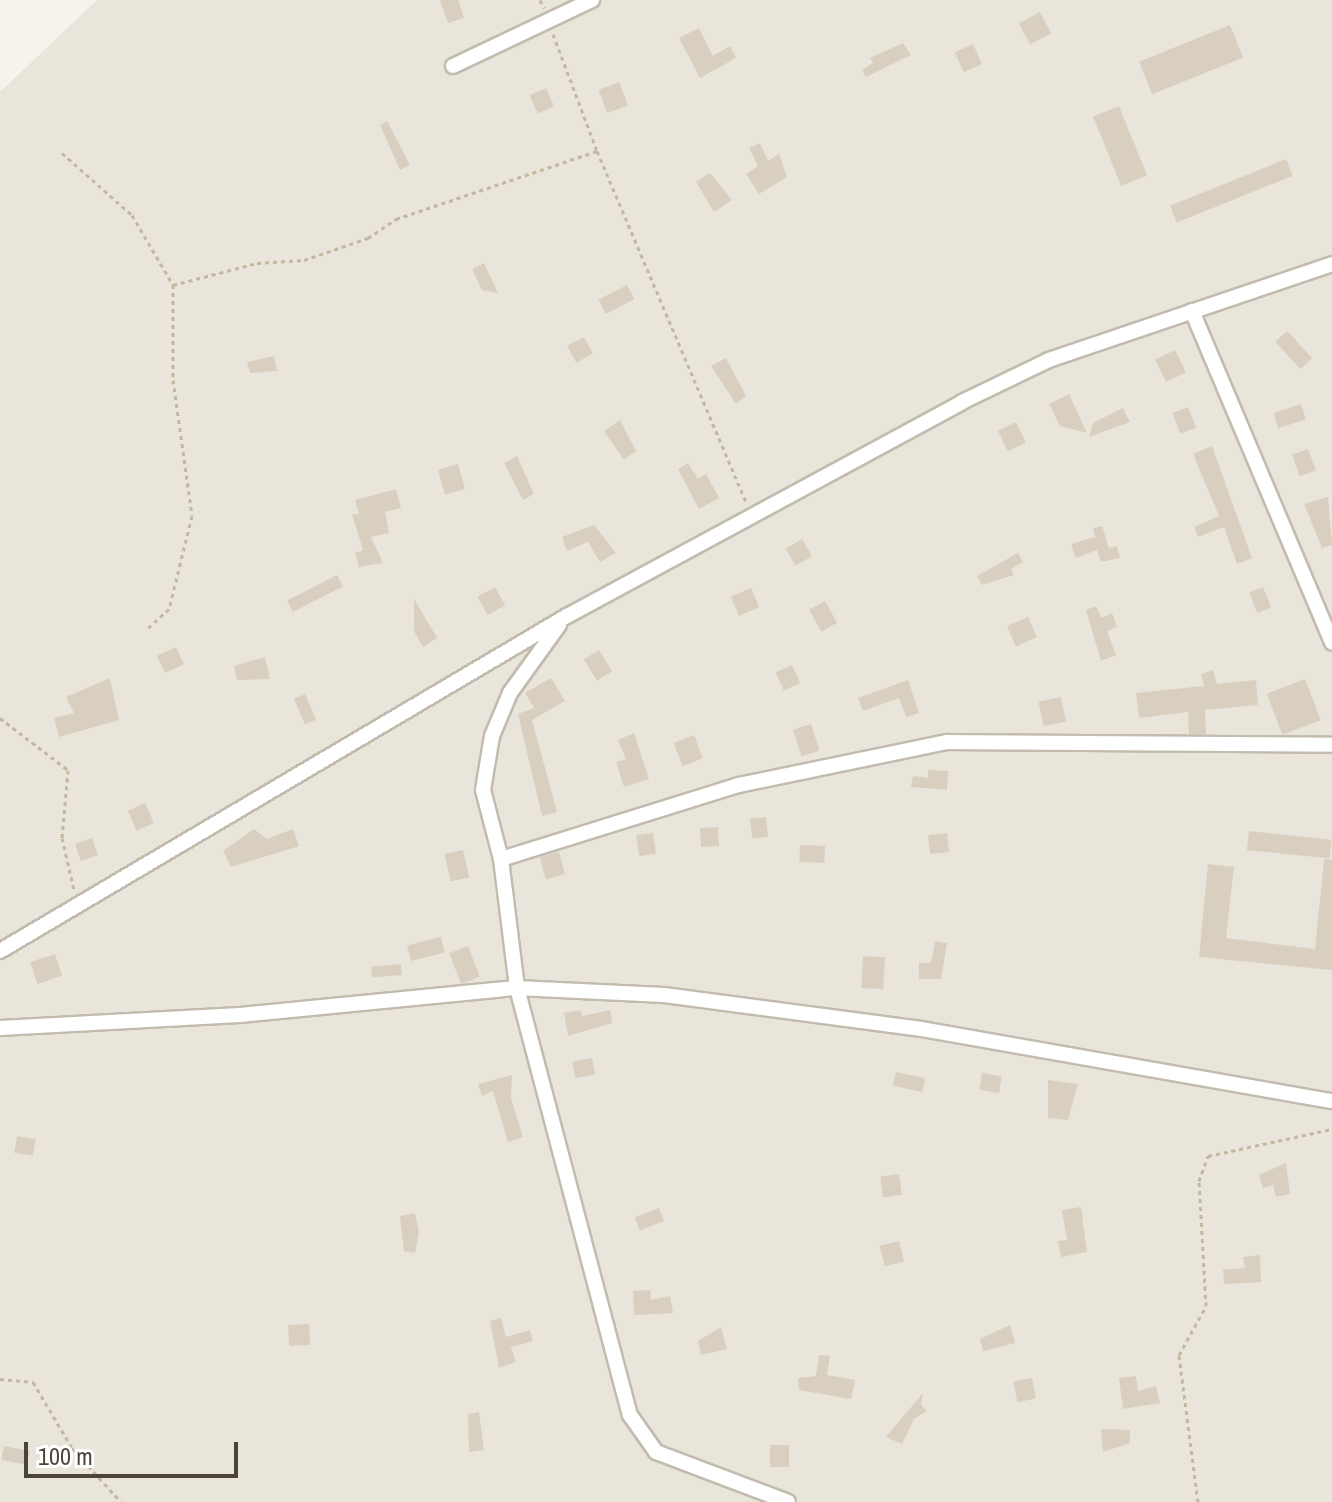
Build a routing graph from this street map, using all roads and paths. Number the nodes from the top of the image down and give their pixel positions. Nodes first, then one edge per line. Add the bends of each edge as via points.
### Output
1 (540, 0) edge
2 (592, 0) edge
3 (548, 20) junction
4 (453, 66) dead end
5 (597, 151) junction
6 (62, 153) dead end
7 (1332, 264) edge
8 (173, 285) junction
9 (1192, 311) junction
10 (751, 513) junction
11 (567, 616) junction
12 (146, 630) dead end
13 (1332, 643) edge
14 (0, 718) edge
15 (1332, 745) edge
16 (501, 859) junction
17 (77, 904) junction
18 (0, 951) edge
19 (517, 988) junction
20 (0, 1028) edge
21 (1332, 1101) edge
22 (1332, 1129) edge
23 (0, 1379) edge
24 (121, 1502) edge
25 (788, 1502) edge
26 (1198, 1502) edge

1 - 3 path
2 - 3 street
3 - 4 street
3 - 5 path
5 - 8 path via 396,219 368,238 304,260 257,263
5 - 10 path
6 - 8 path via 132,215
7 - 9 street
8 - 12 path via 173,380 192,516 169,609
9 - 10 street via 1049,360
9 - 13 street
10 - 11 street
11 - 16 street via 530,658 492,736 483,790
11 - 17 street
14 - 17 path via 68,770 62,838
15 - 16 street via 947,742 857,756 726,788
16 - 19 street
17 - 18 street
19 - 20 street via 240,1015
19 - 21 street via 664,995 894,1025
19 - 25 street via 630,1415 656,1452
22 - 26 path via 1208,1156 1199,1181 1206,1306 1179,1355
23 - 24 path via 33,1382 72,1448

